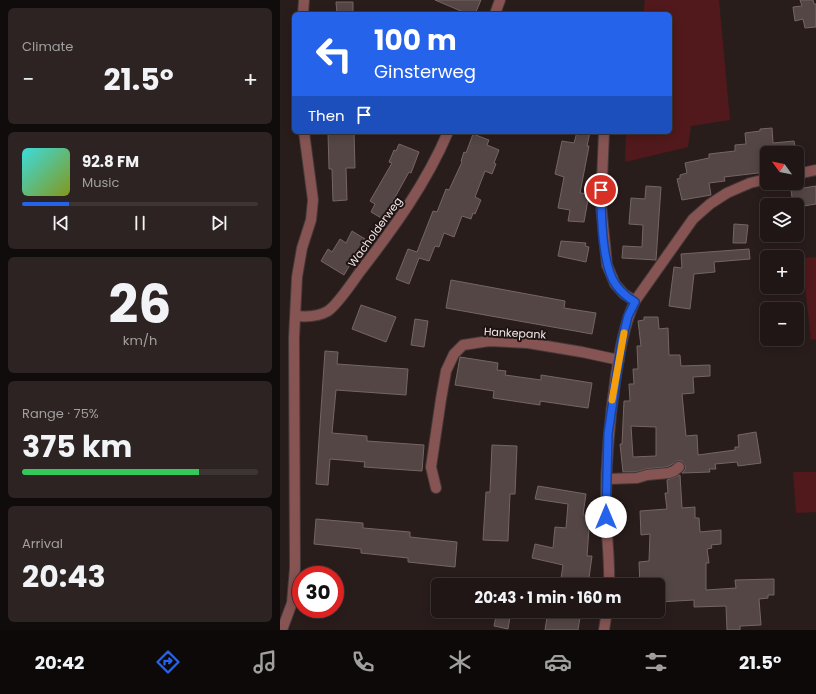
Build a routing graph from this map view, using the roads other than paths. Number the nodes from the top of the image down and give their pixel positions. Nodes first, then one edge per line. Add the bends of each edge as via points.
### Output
1 (304, 0) edge
2 (500, 0) edge
3 (303, 12) edge
4 (495, 12) edge
5 (304, 134) edge
6 (447, 134) edge
7 (604, 134) edge
8 (816, 170) edge
9 (804, 173) edge
10 (760, 181) edge
11 (635, 302) junction
12 (296, 316) junction
13 (619, 360) junction
14 (679, 467) dead end
15 (607, 479) junction
16 (436, 488) dead end
17 (610, 578) edge
18 (606, 618) edge
19 (282, 630) edge
20 (604, 630) edge

1 - 3 street
2 - 4 street
5 - 12 street via 313,200 312,220 302,248 297,277
6 - 12 street, Wacholderweg via 429,173 409,206 346,292 329,310 316,316
7 - 11 street via 601,205 607,265 615,284
8 - 9 street
10 - 11 street via 727,193 693,219
11 - 13 street via 628,316
12 - 19 street via 295,568 292,603
13 - 15 street via 608,434
13 - 16 street, Hankepank via 528,343 489,341 463,345 454,354 446,371 431,467
14 - 15 street via 669,473
15 - 17 street
18 - 20 street

